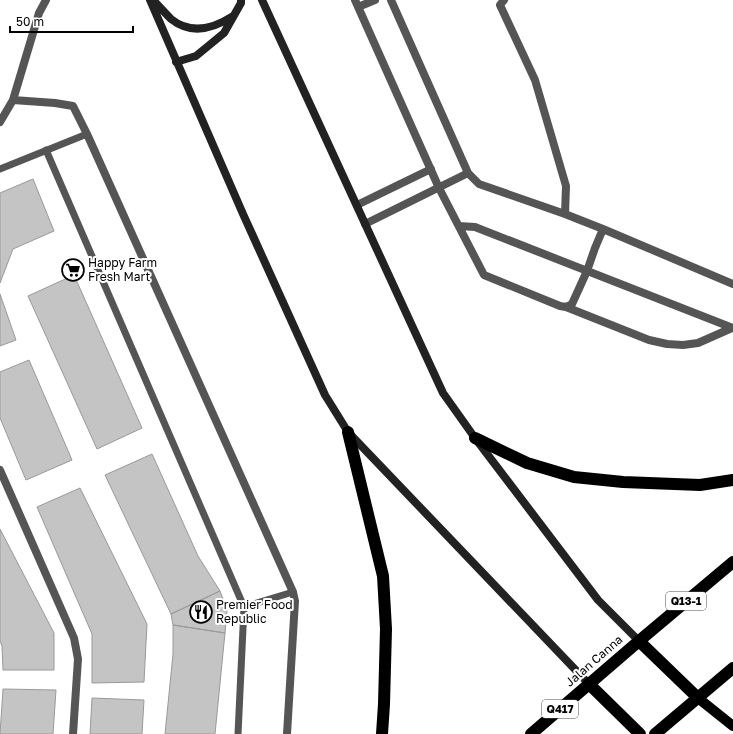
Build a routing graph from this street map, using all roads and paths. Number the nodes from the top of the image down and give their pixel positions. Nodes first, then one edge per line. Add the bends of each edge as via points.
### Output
1 (46, 0) edge
2 (150, 0) edge
3 (154, 0) edge
4 (241, 0) edge
5 (262, 0) edge
6 (375, 0) edge
7 (391, 0) edge
8 (500, 2) edge
9 (356, 4) edge
10 (234, 16) junction
11 (176, 62) junction
12 (13, 100) junction
13 (0, 122) edge
14 (87, 134) junction
15 (46, 150) junction
16 (0, 169) edge
17 (430, 169) junction
18 (468, 173) junction
19 (439, 188) junction
20 (357, 205) junction
21 (565, 214) junction
22 (365, 224) junction
23 (459, 226) junction
24 (603, 229) junction
25 (587, 271) junction
26 (733, 284) edge
27 (566, 307) junction
28 (732, 328) edge
29 (348, 432) junction
30 (475, 438) junction
31 (0, 470) edge
32 (733, 480) edge
33 (733, 562) edge
34 (293, 592) junction
35 (244, 607) junction
36 (639, 641) junction
37 (733, 668) edge
38 (589, 684) junction
39 (698, 698) junction
40 (733, 726) edge
41 (73, 734) edge
42 (238, 734) edge
43 (287, 734) edge
44 (382, 734) edge
45 (532, 734) edge
46 (640, 734) edge
47 (655, 734) edge

1 - 12 street via 39,13
2 - 11 street
3 - 10 street via 172,19 183,26 195,29 211,28
4 - 10 street
5 - 20 street
6 - 9 street
7 - 18 street
8 - 21 street via 535,80 566,186
9 - 17 street
10 - 11 street via 224,33 209,47 196,56
11 - 29 street via 325,395
12 - 13 street
12 - 14 street via 73,106
14 - 15 lane
14 - 34 street
15 - 16 lane
15 - 35 lane
17 - 19 street
17 - 20 street
18 - 19 street
18 - 21 street via 479,184
19 - 22 street
19 - 23 street
20 - 22 street
21 - 24 street
22 - 30 street via 443,393
23 - 25 street via 475,227
23 - 27 street via 484,274
24 - 25 street
24 - 26 street
25 - 27 street via 572,304
25 - 28 street
27 - 28 street via 649,340 667,344 698,343
29 - 38 street
29 - 44 highway via 383,576 386,628
30 - 32 highway via 527,463 574,477 700,485
30 - 36 street via 598,600
31 - 41 street via 74,638 78,659
33 - 36 highway, Q13-1
34 - 35 lane
34 - 43 street via 295,601
35 - 42 lane
36 - 38 highway, Jalan Canna / Q13-1
36 - 39 highway
37 - 39 highway
38 - 45 highway, Jalan Canna / Q417
38 - 46 highway
39 - 40 main road
39 - 47 highway

